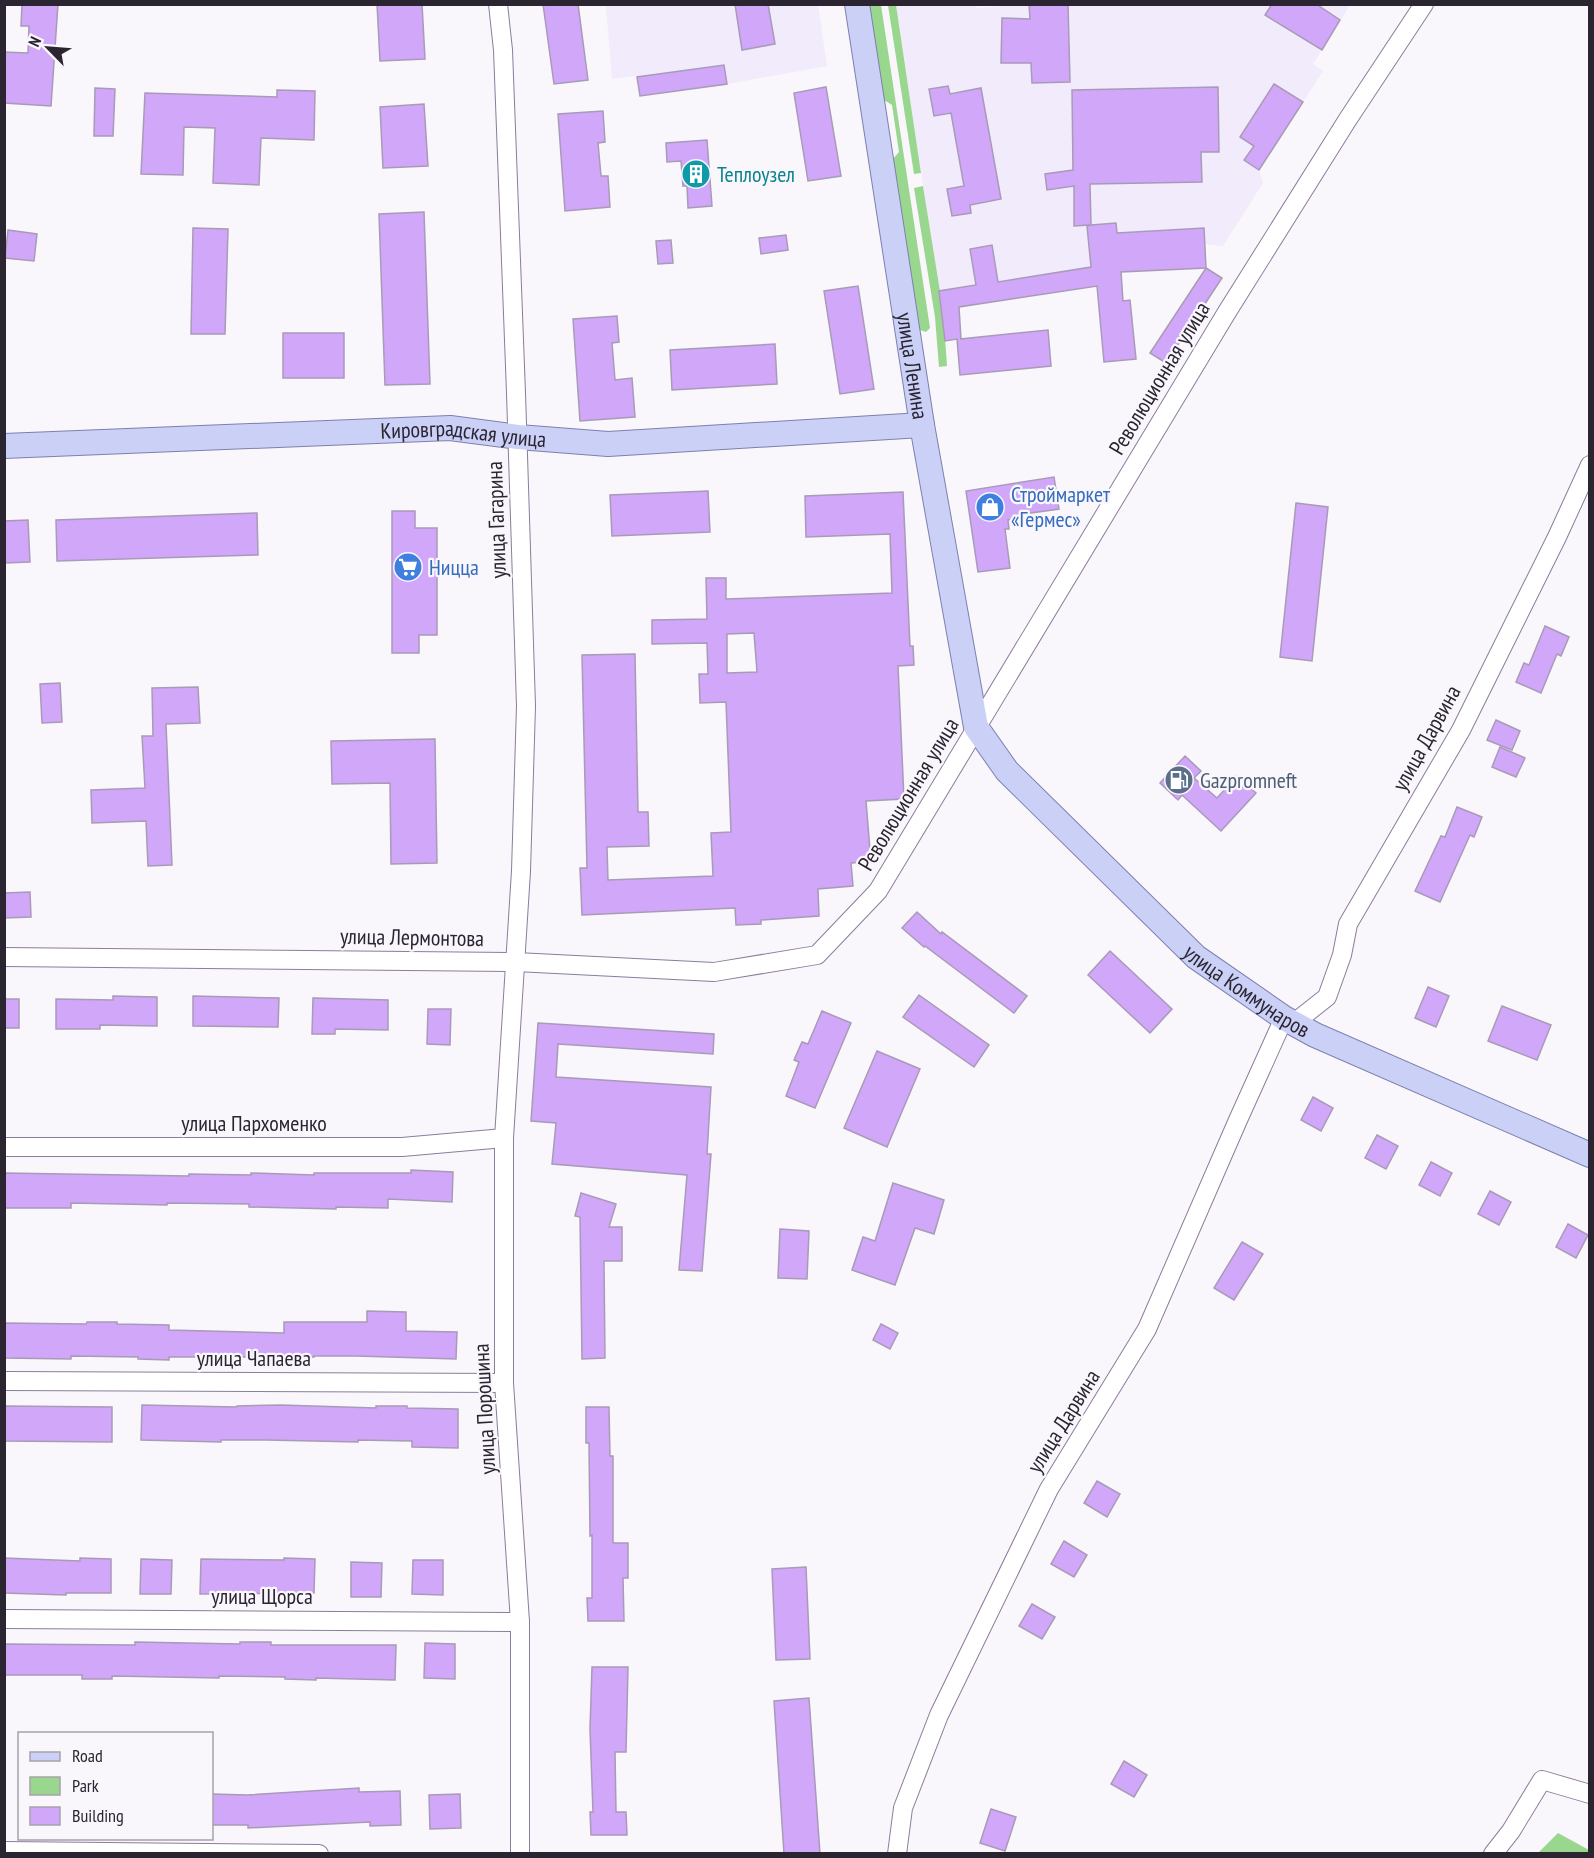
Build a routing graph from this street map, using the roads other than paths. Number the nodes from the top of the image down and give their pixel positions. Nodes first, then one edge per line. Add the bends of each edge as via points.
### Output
1 (498, 4) edge
2 (857, 4) edge
3 (1424, 4) edge
4 (922, 425) junction
5 (518, 438) junction
6 (4, 446) edge
7 (1590, 465) edge
8 (976, 727) junction
9 (817, 955) joint
10 (4, 957) edge
11 (516, 962) junction
12 (1289, 1021) junction
13 (504, 1138) junction
14 (4, 1147) edge
15 (1590, 1155) edge
16 (4, 1381) edge
17 (504, 1383) junction
18 (4, 1619) edge
19 (520, 1622) junction
20 (1590, 1794) edge
21 (4, 1851) edge
22 (319, 1854) edge
23 (520, 1854) edge
24 (897, 1854) edge
25 (1493, 1854) edge

1 - 5 street, улица Гагарина
2 - 4 main road, улица Ленина
3 - 8 street, Революционная улица via 1227,312
4 - 5 main road, Кировградская улица via 608,444
4 - 8 main road, улица Ленина
5 - 6 main road, Кировградская улица via 450,428
5 - 11 street, улица Гагарина via 526,705
7 - 12 street, улица Дарвина via 1461,730 1348,924 1327,997
8 - 9 street, Революционная улица via 878,891
8 - 12 main road, улица Коммунаров via 1007,771 1196,957
9 - 11 street, улица Лермонтова via 714,972
10 - 11 street, улица Лермонтова
11 - 13 street, улица Порошина
12 - 15 main road, улица Коммунаров via 1324,1040
12 - 24 street, улица Дарвина via 1238,1120 1148,1329 1049,1489 939,1715 903,1808
13 - 14 street, улица Пархоменко via 402,1147
13 - 17 street, улица Порошина
16 - 17 street, улица Чапаева
17 - 19 street, улица Порошина
18 - 19 street, улица Щорса
19 - 23 street, улица Порошина
20 - 25 street via 1542,1780
21 - 22 street

